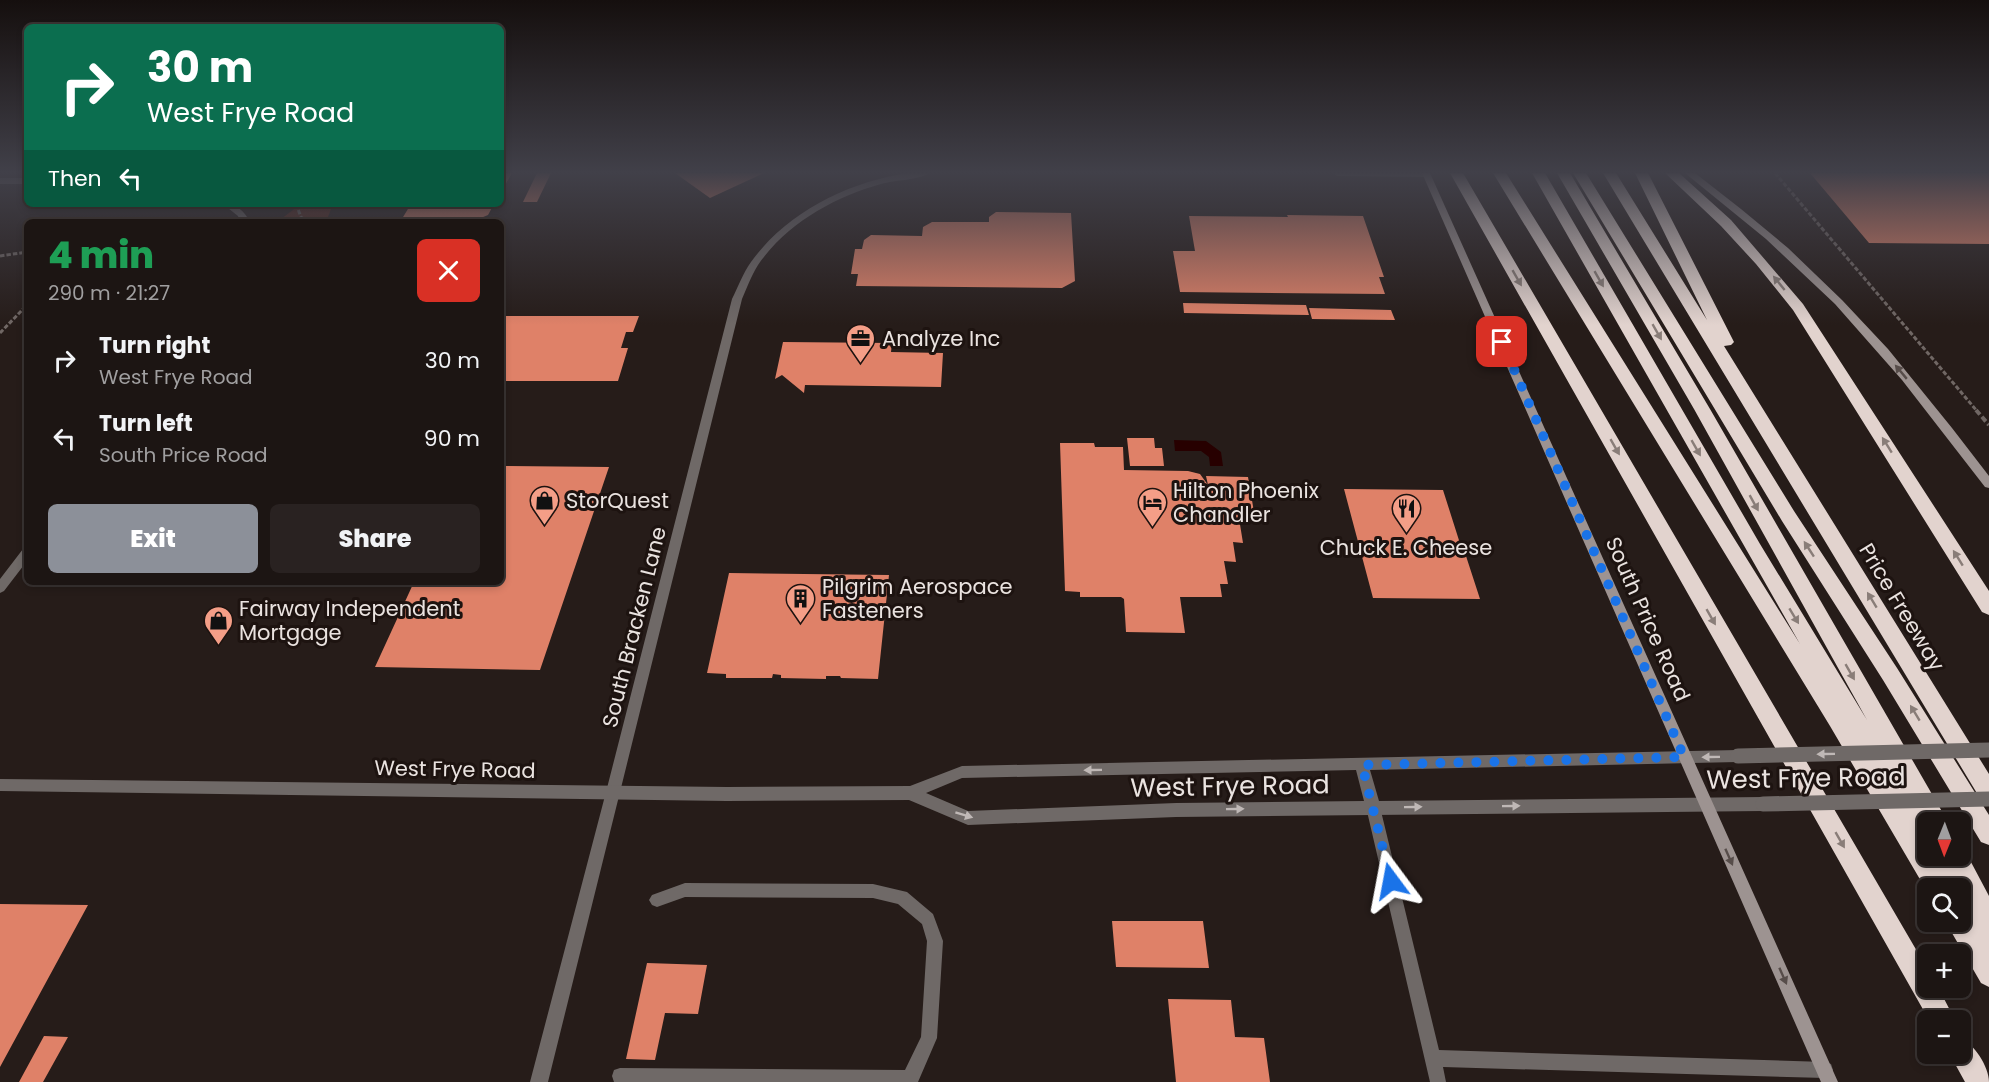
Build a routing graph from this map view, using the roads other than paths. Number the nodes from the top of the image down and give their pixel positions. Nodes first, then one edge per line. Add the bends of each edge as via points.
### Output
1 (794, 223) edge
2 (1448, 223) edge
3 (1485, 223) edge
4 (1530, 223) edge
5 (1568, 223) edge
6 (1593, 223) edge
7 (1610, 223) edge
8 (1640, 223) edge
9 (1666, 223) edge
10 (1726, 223) edge
11 (1754, 223) edge
12 (1776, 443) junction
13 (1989, 484) edge
14 (24, 556) edge
15 (0, 588) edge
16 (1989, 607) edge
17 (1989, 750) edge
18 (1684, 757) junction
19 (1362, 765) junction
20 (0, 785) edge
21 (613, 792) junction
22 (910, 793) junction
23 (1989, 793) edge
24 (1989, 799) edge
25 (1705, 803) junction
26 (1373, 807) junction
27 (1930, 812) edge
28 (1917, 822) edge
29 (1989, 835) edge
30 (1961, 866) edge
31 (1931, 878) edge
32 (657, 900) dead end
33 (1989, 919) edge
34 (1971, 920) edge
35 (1964, 932) edge
36 (1989, 954) edge
37 (1989, 975) edge
38 (1937, 1010) edge
39 (1432, 1058) junction
40 (1968, 1064) edge
41 (620, 1076) dead end
42 (1828, 1076) edge
43 (910, 1080) edge
44 (539, 1082) edge
45 (1438, 1082) edge
46 (1979, 1082) edge

1 - 21 street, South Bracken Lane via 758,260 737,299
2 - 18 main road, South Price Road
3 -> 38 highway
4 - 31 highway
5 -> 28 highway via 1754,549
6 -> 27 highway
29 -> 7 highway
8 - 12 highway
9 - 12 highway
16 -> 10 highway via 1798,307
13 -> 11 main road via 1893,362 1817,280
23 -> 12 highway, Price Freeway
14 - 15 street
17 -> 18 street, West Frye Road, bridge
18 - 19 street, West Frye Road
18 - 25 main road, South Price Road
19 -> 22 street, West Frye Road via 962,772
19 - 26 street
20 - 21 street, West Frye Road
21 - 22 street, West Frye Road
21 - 44 street, South Bracken Lane
22 -> 26 street, West Frye Road via 968,818
24 - 25 street, West Frye Road, bridge
26 -> 25 street, West Frye Road
25 -> 42 main road, South Price Road
26 - 39 street
30 - 33 highway
32 - 43 street via 685,890 873,891 902,897 928,919 935,941 929,1038
34 - 36 highway
35 - 37 highway
39 - 42 street
39 - 45 street
40 - 46 highway
41 - 43 street

